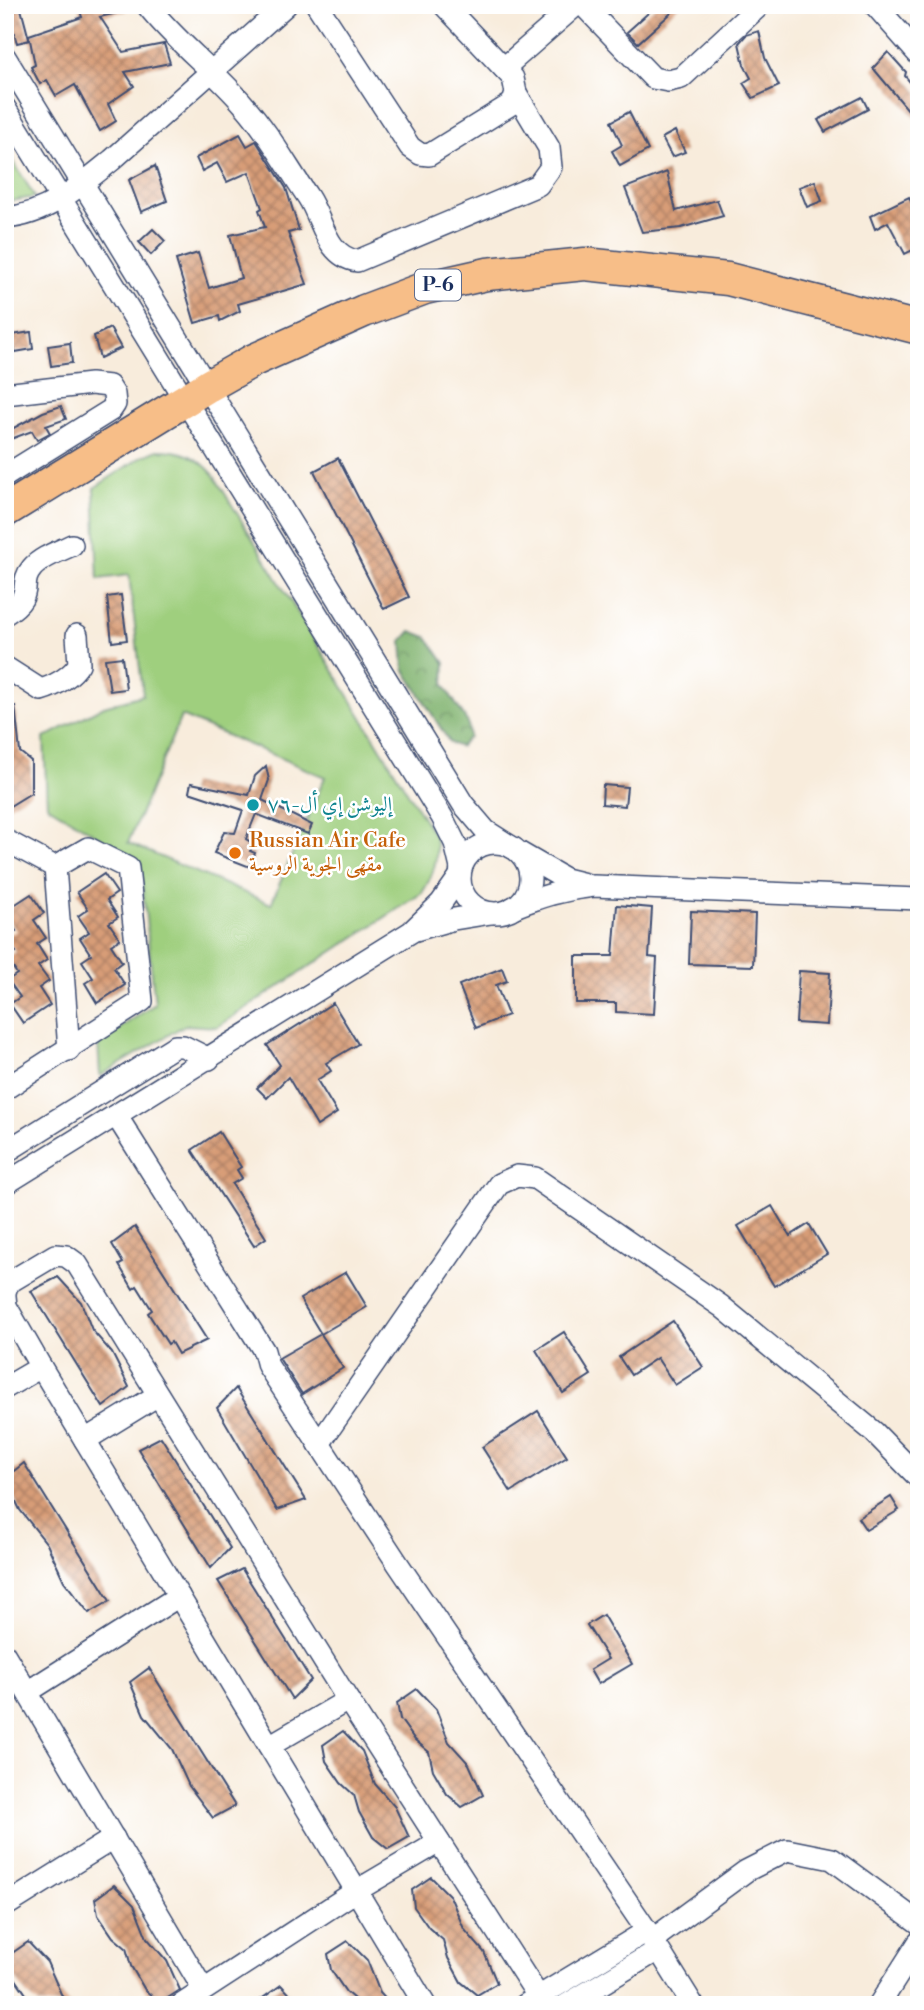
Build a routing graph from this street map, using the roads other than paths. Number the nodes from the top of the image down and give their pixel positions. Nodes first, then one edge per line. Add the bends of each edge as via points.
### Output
1 (147, 5) edge
2 (286, 5) edge
3 (317, 5) edge
4 (444, 5) edge
5 (576, 5) edge
6 (583, 5) edge
7 (760, 5) edge
8 (875, 5) edge
9 (919, 55) edge
10 (5, 57) edge
11 (504, 68) junction
12 (211, 71) junction
13 (516, 93) junction
14 (5, 108) edge
15 (83, 183) junction
16 (60, 198) junction
17 (5, 219) edge
18 (919, 328) edge
19 (197, 393) junction
20 (5, 394) edge
21 (5, 476) edge
22 (5, 511) edge
23 (72, 545) dead end
24 (5, 614) edge
25 (77, 635) dead end
26 (5, 667) edge
27 (5, 840) edge
28 (515, 850) junction
29 (55, 867) junction
30 (461, 872) junction
31 (594, 886) junction
32 (919, 899) edge
33 (505, 910) junction
34 (411, 932) junction
35 (69, 1050) junction
36 (209, 1059) junction
37 (5, 1089) edge
38 (116, 1115) junction
39 (5, 1156) edge
40 (5, 1184) edge
41 (5, 1294) edge
42 (41, 1367) junction
43 (5, 1388) edge
44 (158, 1395) junction
45 (85, 1440) junction
46 (319, 1444) junction
47 (919, 1478) edge
48 (178, 1596) junction
49 (5, 1655) edge
50 (29, 1691) junction
51 (348, 1700) junction
52 (269, 1746) junction
53 (114, 1838) junction
54 (439, 1842) junction
55 (356, 1891) junction
56 (5, 1906) edge
57 (919, 1923) edge
58 (653, 1940) junction
59 (919, 1942) edge
60 (203, 1989) junction
61 (531, 2001) edge
62 (181, 2005) edge
63 (425, 2005) edge
64 (566, 2005) edge
65 (693, 2005) edge
66 (879, 2005) edge

1 - 12 street
2 - 12 street
3 - 13 street via 410,147 420,154 429,155 513,103
4 - 11 street
5 - 11 street
6 - 7 street via 653,78 668,81 681,78
8 - 9 street
10 - 15 street
11 - 13 street via 513,78
12 - 13 street via 245,106 310,201 334,249 344,259 357,261 538,185 551,167 549,148
12 - 15 street
14 - 16 street
15 - 16 street
15 - 19 street
16 - 17 street via 22,217
16 - 19 street
18 - 19 highway, P-6 via 728,279 585,264 487,274 425,288 254,360
19 - 22 highway, P-6
19 - 28 street via 463,804 486,831
19 - 30 street via 442,817 455,843
20 - 21 street via 100,385 109,386 115,404
23 - 24 street via 30,570 23,600
25 - 26 street via 79,664 47,688 41,690
27 - 29 street
28 - 30 street via 498,843 482,845 469,854
28 - 31 street via 565,879
28 - 33 street via 529,871 529,886 523,899
29 - 35 street
29 - 35 street via 88,848 128,868 142,1001
30 - 33 street via 462,891 471,903 484,911
30 - 34 street via 441,903
31 - 32 street
31 - 33 street via 545,894
33 - 34 street
34 - 36 street
35 - 37 street
36 - 38 street
36 - 39 street via 175,1046
38 - 40 street
38 - 46 street
41 - 42 street via 6,1306
41 - 44 street via 8,1283 55,1255 66,1256 77,1264
42 - 43 street
42 - 45 street
44 - 45 street
44 - 51 street
45 - 48 street
46 - 47 street via 499,1184 517,1176 535,1178 721,1306 874,1432
46 - 58 street
48 - 50 street
48 - 52 street
49 - 50 street
50 - 53 street
51 - 52 street
51 - 54 street
52 - 55 street
53 - 56 street
53 - 60 street
54 - 55 street
54 - 61 street
55 - 60 street
55 - 63 street
57 - 58 street via 832,1858 787,1850 746,1871
58 - 61 street
58 - 64 street
58 - 65 street
59 - 66 street
60 - 62 street

